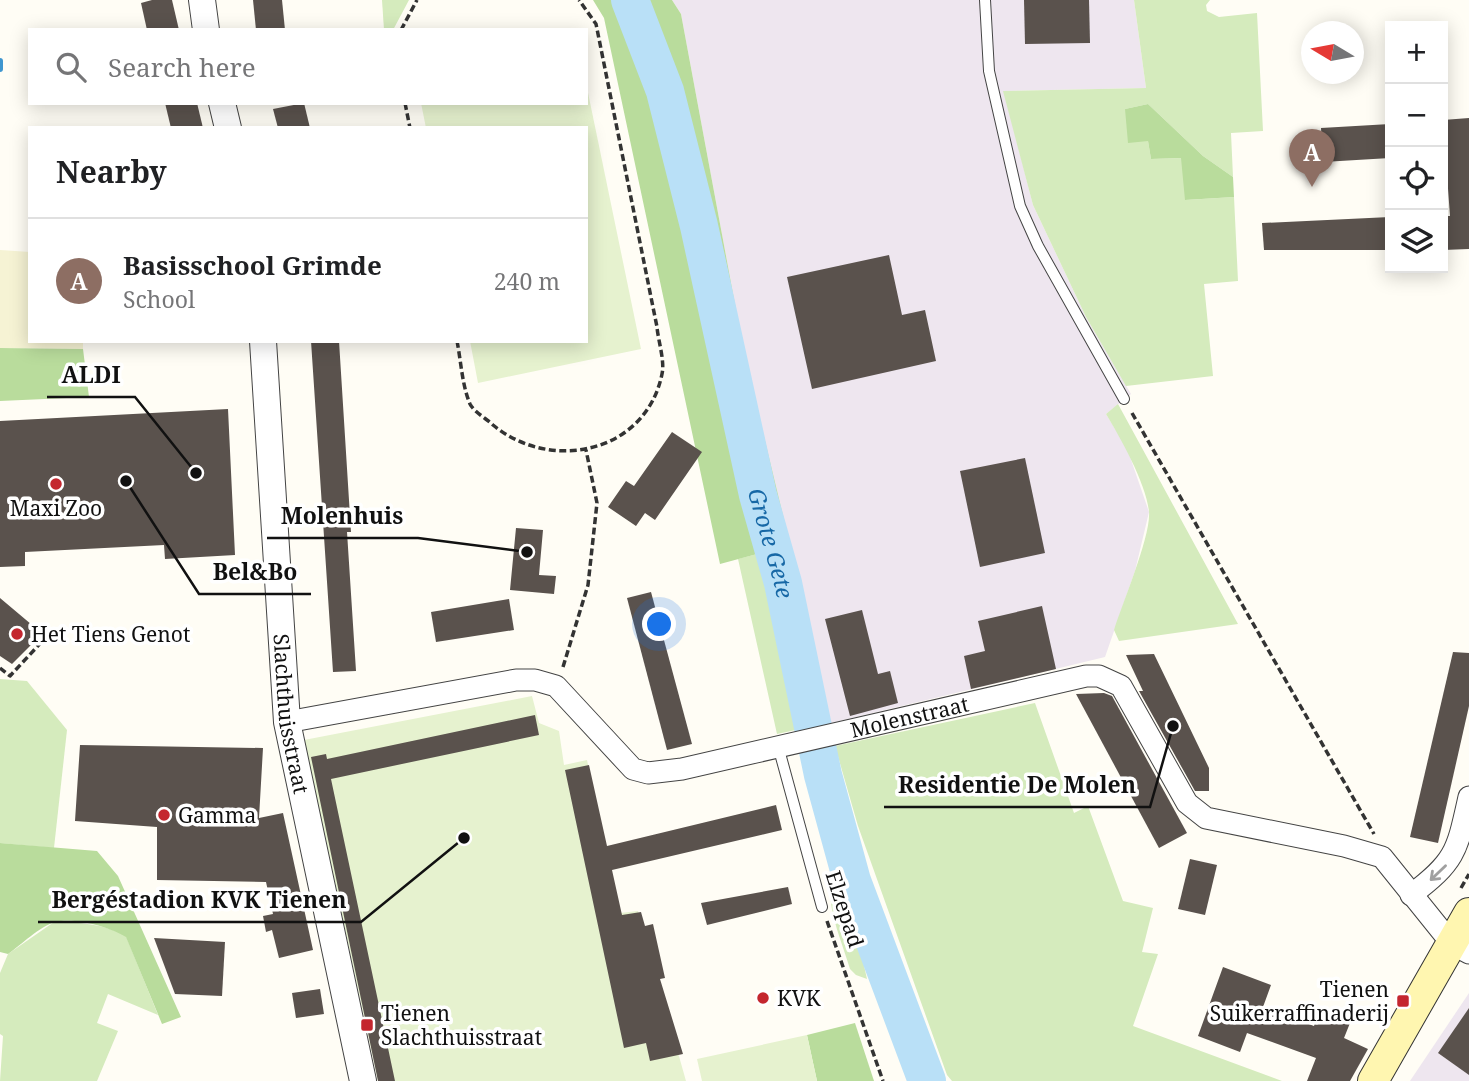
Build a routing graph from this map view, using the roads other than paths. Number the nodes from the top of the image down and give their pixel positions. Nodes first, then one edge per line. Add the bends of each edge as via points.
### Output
1 (202, 0) edge
2 (985, 0) edge
3 (206, 28) edge
4 (222, 105) edge
5 (228, 126) edge
6 (263, 343) edge
7 (1124, 399) road end
8 (287, 722) junction
9 (787, 745) junction
10 (1469, 797) edge
11 (1411, 895) junction
12 (822, 907) road end
13 (1469, 913) edge
14 (1460, 949) edge
15 (363, 1081) edge
16 (1374, 1081) edge

1 - 3 street
2 - 7 lane via 989,71 1020,206
4 - 5 street
6 - 8 street, Slachthuisstraat
8 - 9 street, Molenstraat via 535,680 556,686 633,769 648,773
8 - 15 street, Slachthuisstraat
9 - 11 street, Molenstraat via 1099,676 1112,680 1128,696 1188,803 1206,818 1382,857
9 - 12 lane, Elzepad
10 -> 11 street via 1458,849 1441,873
11 - 14 street
13 - 14 main road
14 - 16 main road

